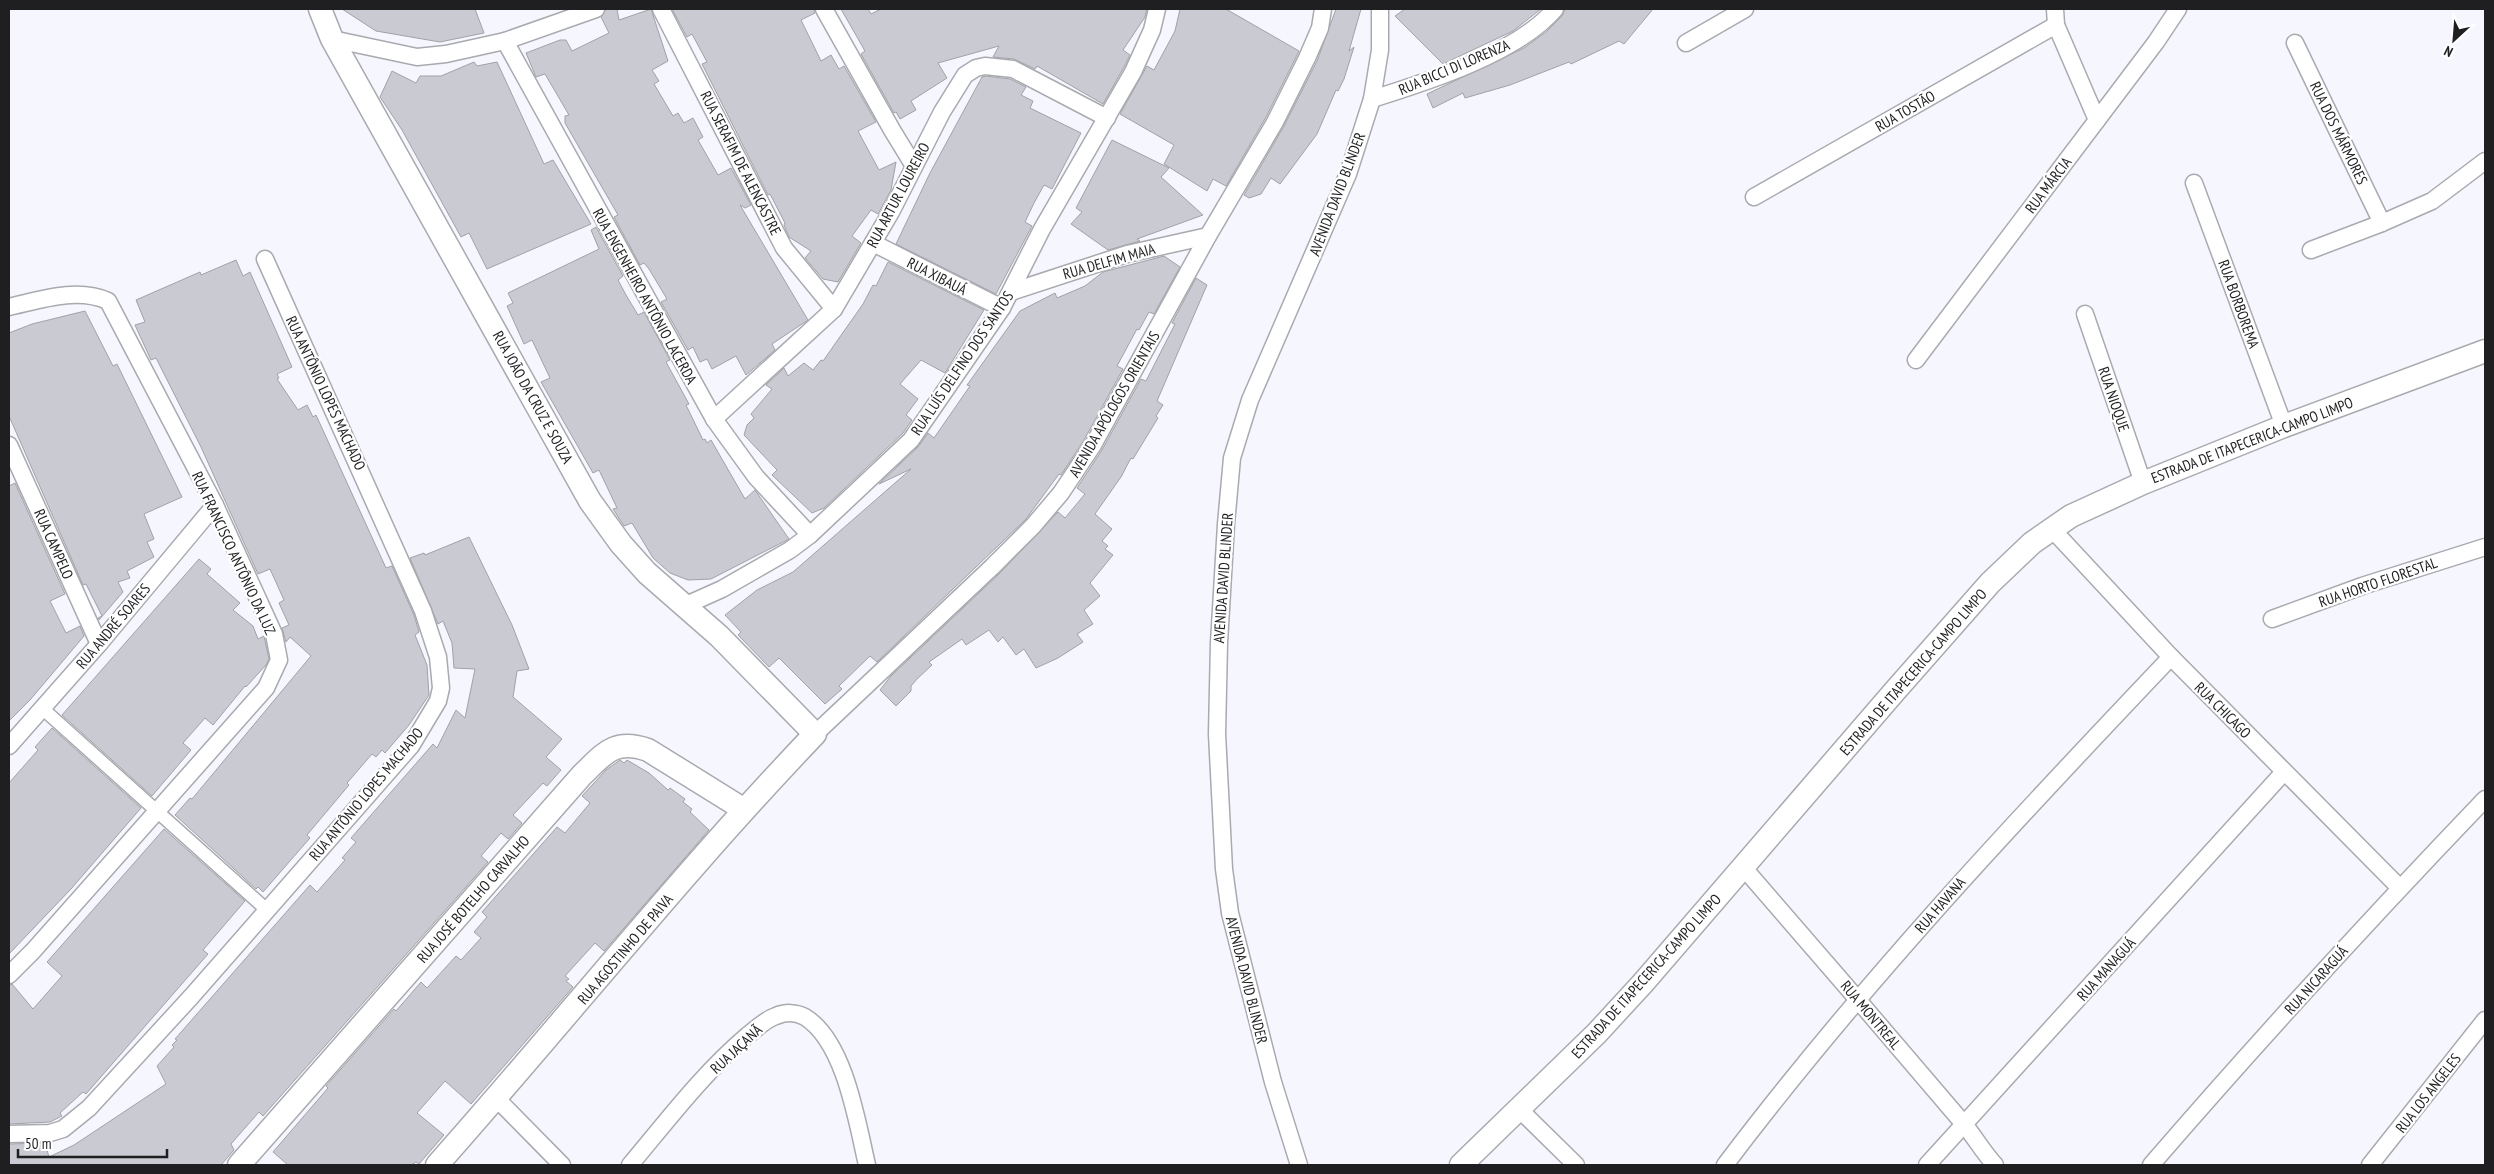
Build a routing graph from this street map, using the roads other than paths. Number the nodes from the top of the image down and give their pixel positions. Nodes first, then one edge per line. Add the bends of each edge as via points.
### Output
1 (320, 9) edge
2 (596, 9) edge
3 (661, 9) edge
4 (824, 9) edge
5 (1157, 9) edge
6 (1323, 9) edge
7 (1380, 9) edge
8 (1556, 9) edge
9 (1745, 9) edge
10 (2178, 9) edge
11 (2056, 17) edge
12 (332, 39) junction
13 (505, 41) junction
14 (1686, 43) dead end
15 (2295, 43) dead end
16 (1372, 99) junction
17 (1107, 118) junction
18 (2097, 120) junction
19 (2485, 161) edge
20 (914, 166) junction
21 (2194, 183) dead end
22 (1754, 197) dead end
23 (2382, 223) junction
24 (1208, 236) junction
25 (873, 243) junction
26 (2311, 250) dead end
27 (264, 259) dead end
28 (1011, 292) junction
29 (9, 307) edge
30 (1002, 308) junction
31 (834, 309) junction
32 (2085, 314) dead end
33 (2485, 351) edge
34 (1916, 360) dead end
35 (714, 419) junction
36 (2284, 426) junction
37 (9, 444) edge
38 (2143, 483) junction
39 (214, 505) junction
40 (2051, 528) junction
41 (810, 535) junction
42 (2485, 547) edge
43 (684, 606) junction
44 (2272, 619) dead end
45 (98, 644) junction
46 (2171, 657) junction
47 (43, 709) junction
48 (815, 734) junction
49 (9, 746) edge
50 (2284, 772) junction
51 (2485, 799) edge
52 (743, 809) junction
53 (158, 810) junction
54 (1743, 867) junction
55 (2400, 888) junction
56 (267, 910) junction
57 (9, 975) edge
58 (1858, 998) junction
59 (2485, 1020) edge
60 (497, 1099) junction
61 (1518, 1108) junction
62 (1964, 1124) junction
63 (9, 1134) edge
64 (239, 1165) edge
65 (437, 1165) edge
66 (562, 1165) edge
67 (630, 1165) edge
68 (867, 1165) edge
69 (1299, 1165) edge
70 (1461, 1165) edge
71 (1576, 1165) edge
72 (1725, 1165) edge
73 (1927, 1165) edge
74 (1995, 1165) edge
75 (2151, 1165) edge
76 (2370, 1165) edge

1 - 12 main road, RUA JOÃO DA CRUZ E SOUZA
2 - 13 street
3 - 31 street, RUA SERAFIM DE ALENCASTRE via 784,248
4 - 20 street
5 - 17 street, RUA LUÍS DELFINO DOS SANTOS via 1152,30 1133,72
6 - 24 street, AVENIDA APÓLOGOS ORIENTAIS via 1320,28 1275,122
7 - 16 street, AVENIDA DAVID BLINDER via 1380,50
8 - 16 street, RUA BICCI DI LORENZA via 1513,42 1490,54 1411,87
9 - 14 street
10 - 18 street, RUA MÁRCIA
11 - 18 street
11 - 22 street, RUA TOSTÃO
12 - 13 street via 418,57
12 - 43 main road, RUA JOÃO DA CRUZ E SOUZA via 590,501 620,544
13 - 35 street, RUA ENGENHEIRO ANTÔNIO LACERDA
15 - 23 street, RUA DOS MÁRMORES
16 - 69 street, AVENIDA DAVID BLINDER via 1350,169 1250,400 1232,458 1218,643 1217,734 1224,869 1230,913 1273,1082
17 - 20 street, RUA ARTUR LOUREIRO via 1012,69 996,66 976,68 965,75
17 - 28 street, RUA LUÍS DELFINO DOS SANTOS via 1042,229
18 - 34 street, RUA MÁRCIA
19 - 23 street via 2432,201
20 - 25 street, RUA ARTUR LOUREIRO
21 - 36 street, RUA BORBOREMA
23 - 26 street
24 - 28 street, RUA DELFIM MAIA via 1127,254
24 - 48 street, AVENIDA APÓLOGOS ORIENTAIS via 1093,445 1061,493 1034,526
25 - 30 street, RUA XIBAUÁ
25 - 31 street, RUA ARTUR LOUREIRO
27 - 56 street, RUA ANTÔNIO LOPES MACHADO via 423,611 438,657 441,681 432,713 411,746
28 - 30 street, RUA LUÍS DELFINO DOS SANTOS
29 - 39 street, RUA FRANCISCO ANTÔNIO DA LUZ via 85,294 108,301
30 - 41 street, RUA LUÍS DELFINO DOS SANTOS via 911,440
31 - 35 street, RUA ARTUR LOUREIRO
32 - 38 street, RUA NIOQUE
33 - 36 main road, ESTRADA DE ITAPECERICA-CAMPO LIMPO
35 - 41 street, RUA ENGENHEIRO ANTÔNIO LACERDA via 756,477
36 - 38 main road, ESTRADA DE ITAPECERICA-CAMPO LIMPO
37 - 45 street, RUA CAMPELO
38 - 40 main road, ESTRADA DE ITAPECERICA-CAMPO LIMPO
39 - 45 street, RUA ANDRÉ SOARES
39 - 53 street, RUA FRANCISCO ANTÔNIO DA LUZ via 274,634 279,660 266,688
40 - 46 street, RUA CHICAGO
40 - 54 main road, ESTRADA DE ITAPECERICA-CAMPO LIMPO via 1990,583
41 - 43 street, RUA LUÍS DELFINO DOS SANTOS via 722,589
42 - 44 street, RUA HORTO FLORESTAL
43 - 48 main road, RUA JOÃO DA CRUZ E SOUZA via 719,636
45 - 47 street, RUA ANDRÉ SOARES
46 - 50 street, RUA CHICAGO
46 - 58 street, RUA HAVANA via 1986,852
47 - 49 street, RUA ANDRÉ SOARES
47 - 53 street
48 - 52 main road, RUA AGOSTINHO DE PAIVA
50 - 55 street, RUA CHICAGO
50 - 62 street, RUA MANAGUÁ
51 - 55 street, RUA NICARAGUÁ
52 - 60 main road, RUA AGOSTINHO DE PAIVA
52 - 64 main road, RUA JOSÉ BOTELHO CARVALHO via 648,750 620,745 606,753 582,775
53 - 56 street
53 - 57 street, RUA FRANCISCO ANTÔNIO DA LUZ
54 - 58 street, RUA MONTREAL
54 - 61 main road, ESTRADA DE ITAPECERICA-CAMPO LIMPO via 1695,926 1604,1026
55 - 75 street, RUA NICARAGUÁ
56 - 63 street, RUA ANTÔNIO LOPES MACHADO via 76,1119 63,1129 50,1132
58 - 62 street, RUA MONTREAL
58 - 72 street, RUA HAVANA
59 - 76 street, RUA LOS ANGELES
60 - 65 main road, RUA AGOSTINHO DE PAIVA
60 - 66 street
61 - 70 main road, ESTRADA DE ITAPECERICA-CAMPO LIMPO
61 - 71 street
62 - 73 street, RUA MANAGUÁ
62 - 74 street, RUA MONTREAL
67 - 68 street, RUA JAÇANÃ via 729,1051 774,1016 788,1013 805,1017 820,1030 836,1057 849,1088

